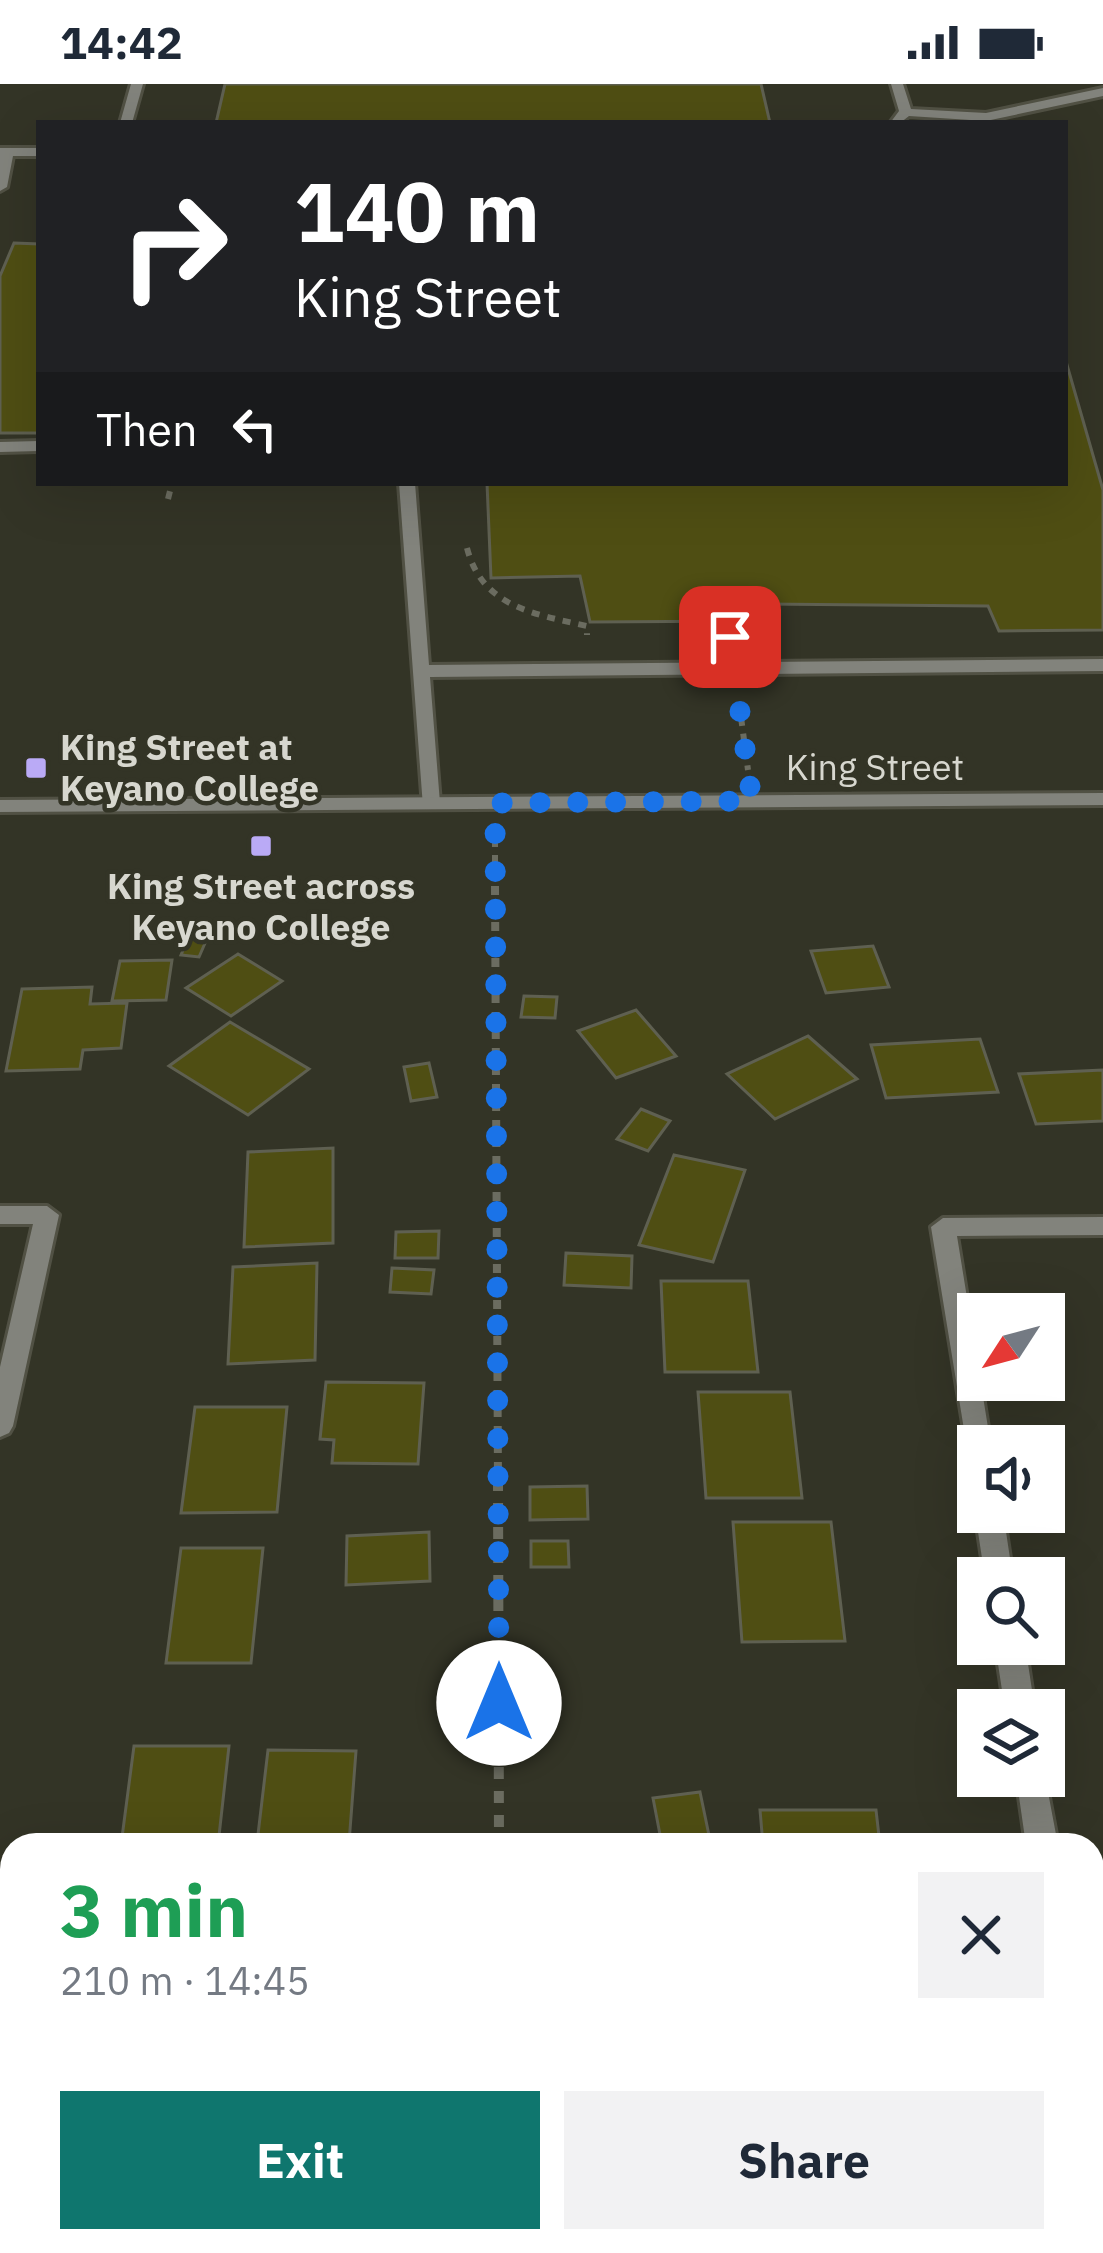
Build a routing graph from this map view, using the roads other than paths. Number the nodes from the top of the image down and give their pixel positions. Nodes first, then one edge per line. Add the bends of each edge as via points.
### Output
1 (137, 84) edge
2 (897, 84) edge
3 (1103, 87) edge
4 (906, 112) junction
5 (127, 120) edge
6 (897, 120) edge
7 (3, 152) edge
8 (36, 152) edge
9 (0, 188) edge
10 (36, 446) edge
11 (0, 447) edge
12 (406, 486) edge
13 (1103, 665) edge
14 (421, 671) junction
15 (1103, 799) edge
16 (430, 803) junction
17 (0, 806) edge
18 (0, 1215) edge
19 (1103, 1226) edge
20 (975, 1425) edge
21 (0, 1426) edge
22 (1034, 1797) edge
23 (1040, 1833) edge

1 - 5 street
2 - 4 street
3 - 4 street via 986,117
4 - 6 street
7 - 8 street
7 - 9 street
10 - 11 street
12 - 14 street
13 - 14 street
14 - 16 street
15 - 16 street, King Street
16 - 17 street, King Street
18 - 21 street via 47,1215
19 - 20 street via 943,1227
22 - 23 street

